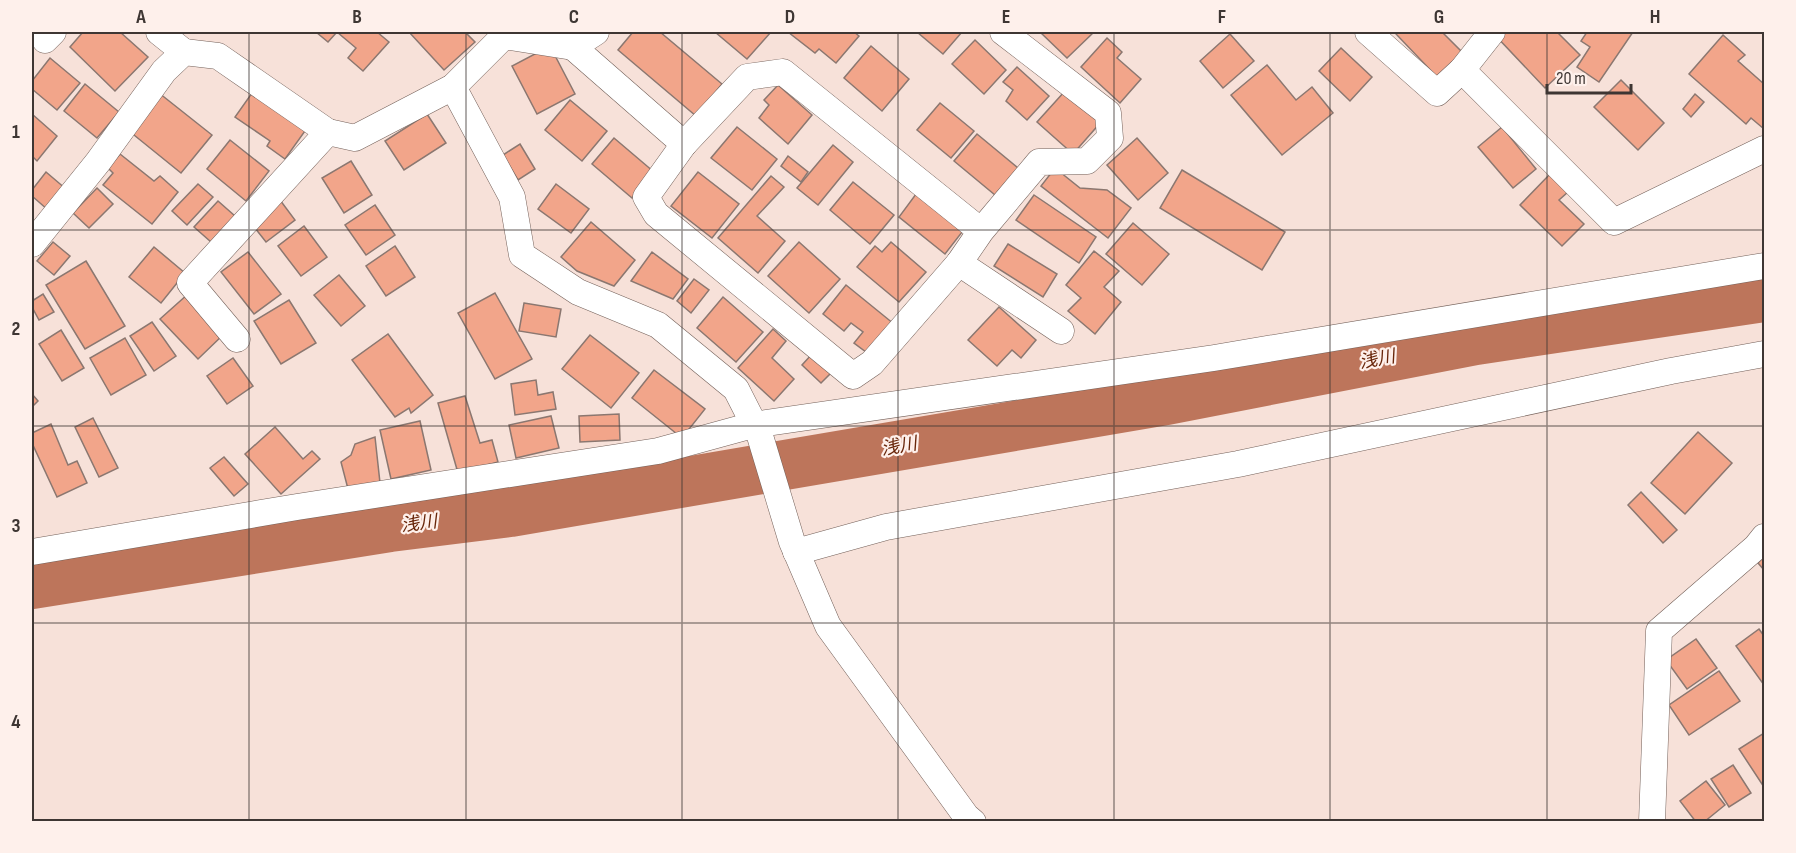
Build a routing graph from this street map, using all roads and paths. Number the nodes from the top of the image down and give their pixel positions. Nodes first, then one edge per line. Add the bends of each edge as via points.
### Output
1 (159, 32) edge
2 (596, 32) edge
3 (1003, 32) edge
4 (1368, 32) edge
5 (1492, 32) edge
6 (501, 34) edge
7 (573, 47) junction
8 (184, 52) junction
9 (1462, 70) junction
10 (453, 87) junction
11 (328, 132) junction
12 (684, 144) junction
13 (1764, 149) edge
14 (981, 231) junction
15 (33, 240) edge
16 (959, 263) junction
17 (1764, 266) edge
18 (1061, 331) dead end
19 (237, 339) dead end
20 (1764, 354) edge
21 (757, 430) junction
22 (1764, 537) edge
23 (794, 547) junction
24 (32, 552) edge
25 (974, 822) edge
26 (1652, 822) edge

1 - 8 street
2 - 7 street
3 - 14 street via 1108,113 1110,138 1087,161 1039,162
4 - 9 street via 1437,93
5 - 9 street
6 - 7 street
6 - 10 street
7 - 12 street
8 - 11 street via 218,56
8 - 15 street via 164,71 98,162
9 - 13 street via 1614,222
10 - 11 street via 355,138
10 - 21 street via 512,197 522,255 578,292 658,325 736,389
11 - 19 street via 190,283
12 - 14 street via 747,77 783,72
12 - 16 street via 646,197 656,214 853,376 872,363
14 - 16 street
16 - 18 street
17 - 21 street
20 - 23 street via 1238,464
21 - 23 street
21 - 24 street via 658,451
22 - 26 street via 1659,630
23 - 25 street via 828,626

